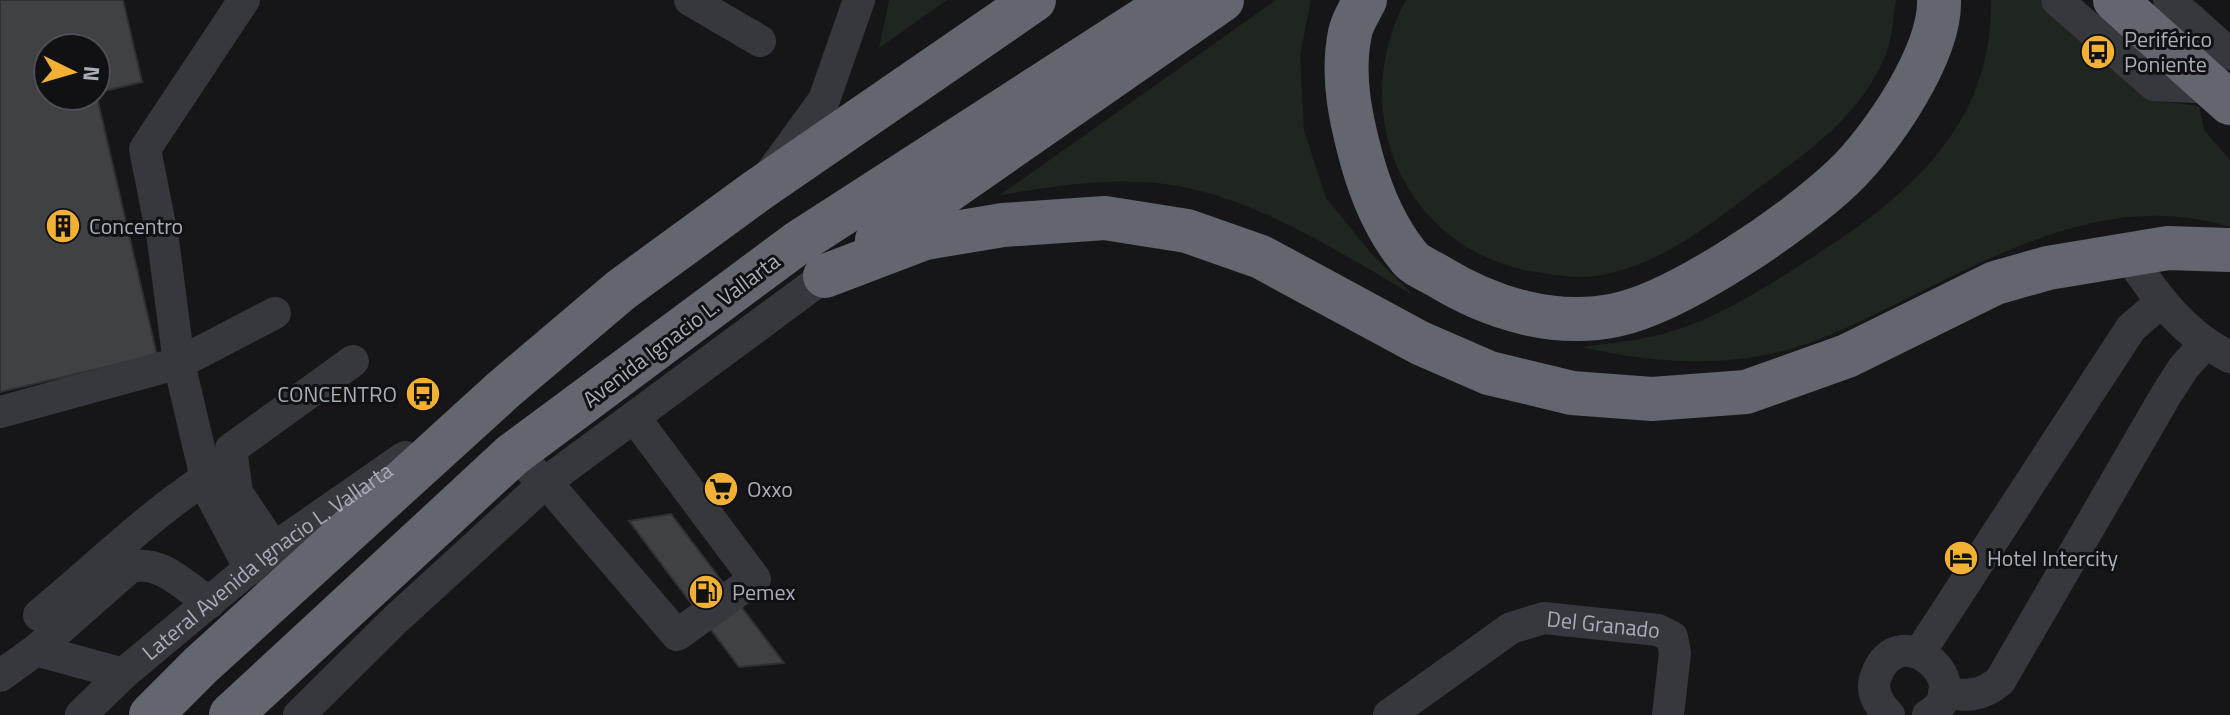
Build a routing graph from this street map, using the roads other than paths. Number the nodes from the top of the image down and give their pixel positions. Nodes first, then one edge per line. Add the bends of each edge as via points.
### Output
1 (244, 0) edge
2 (690, 0) edge
3 (859, 0) edge
4 (1034, 0) edge
5 (1174, 0) edge
6 (1222, 0) edge
7 (1365, 0) edge
8 (1939, 0) edge
9 (2057, 0) edge
10 (2115, 0) edge
11 (2169, 0) edge
12 (760, 41) dead end
13 (2225, 94) edge
14 (758, 190) junction
15 (2230, 250) edge
16 (2127, 253) junction
17 (825, 276) junction
18 (2161, 302) junction
19 (275, 313) dead end
20 (2217, 351) edge
21 (353, 361) dead end
22 (179, 363) junction
23 (503, 390) junction
24 (0, 412) edge
25 (634, 417) junction
26 (512, 455) junction
27 (206, 478) junction
28 (546, 482) junction
29 (274, 548) junction
30 (250, 569) junction
31 (209, 603) junction
32 (39, 615) dead end
33 (36, 650) junction
34 (1920, 652) junction
35 (123, 674) junction
36 (1, 676) edge
37 (1936, 709) edge
38 (81, 715) edge
39 (151, 715) edge
40 (231, 715) edge
41 (299, 715) edge
42 (1389, 715) edge
43 (1668, 715) edge
44 (1889, 715) edge

1 - 22 street via 145,149
2 - 12 street
3 - 14 street via 824,100
4 - 14 highway
5 - 26 highway, Avenida Ignacio L. Vallarta via 799,242
6 - 17 highway
7 - 8 highway via 1350,31 1347,109 1371,193 1409,258 1472,297 1549,319 1617,315 1672,293 1787,221 1842,178 1882,134 1915,79 1940,17
9 - 13 street via 2154,85
10 - 13 highway
11 - 13 street
14 - 23 highway via 621,290
15 - 16 highway
16 - 17 highway via 1995,283 1847,356 1746,392 1652,399 1572,393 1489,373 1420,343 1261,257 1187,231 1105,218 1003,225 925,238
16 - 18 street
17 - 25 street, Avenida Ignacio L. Vallarta
18 - 20 street
18 - 34 street via 2131,328
19 - 22 street
20 - 37 street via 2178,376 2000,681 1987,692
21 - 29 street via 231,449 237,493
22 - 24 street
22 - 27 street
23 - 29 street, Lateral Avenida Ignacio L. Vallarta
23 - 39 highway
25 - 28 street, Avenida Ignacio L. Vallarta
25 - 28 street via 755,579 677,635
26 - 28 street
26 - 40 highway, Avenida Ignacio L. Vallarta
27 - 30 street
27 - 32 street via 164,506
28 - 41 street, Avenida Ignacio L. Vallarta
29 - 30 street, Lateral Avenida Ignacio L. Vallarta
30 - 31 street, Lateral Avenida Ignacio L. Vallarta
31 - 33 street via 156,566 143,563 129,568
31 - 35 street, Lateral Avenida Ignacio L. Vallarta
33 - 35 street
33 - 36 street
34 - 37 street via 1939,668
34 - 44 street via 1899,652 1881,664 1873,684 1878,705
35 - 38 street, Lateral Avenida Ignacio L. Vallarta
42 - 43 street, Del Granado via 1511,628 1544,618 1658,630 1672,637

